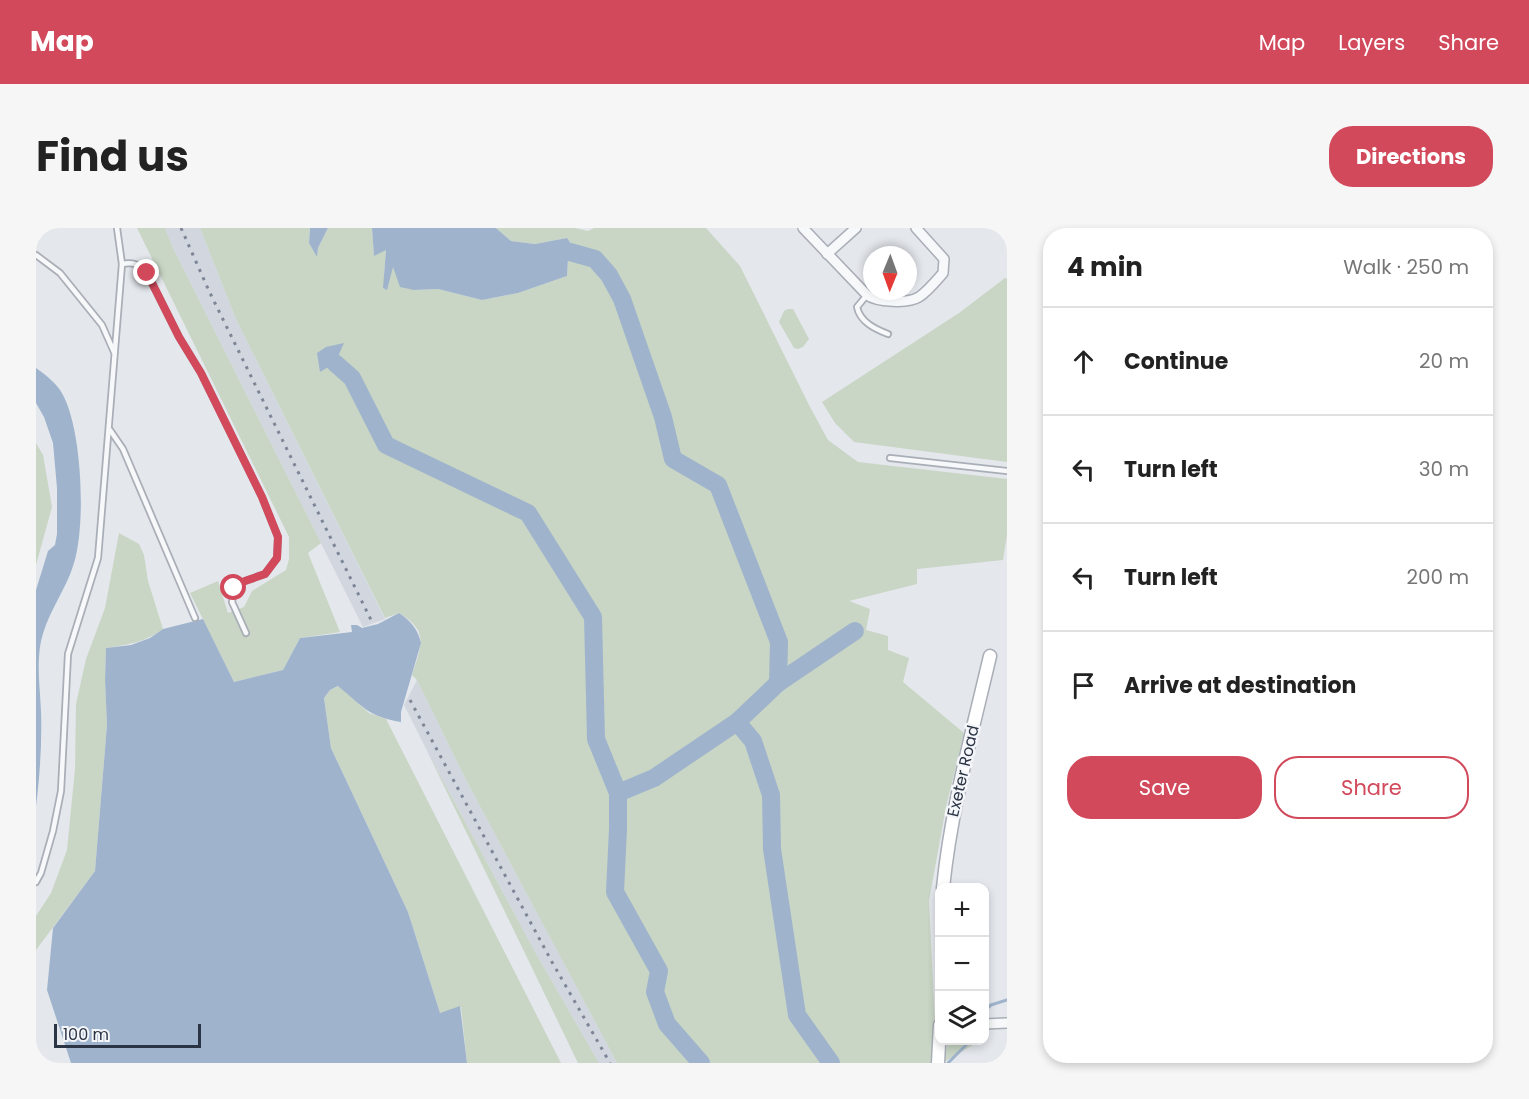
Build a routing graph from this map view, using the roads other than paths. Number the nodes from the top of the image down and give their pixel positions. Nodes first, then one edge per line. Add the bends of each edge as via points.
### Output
1 (117, 228) edge
2 (802, 228) edge
3 (856, 228) edge
4 (916, 228) edge
5 (827, 254) junction
6 (36, 255) edge
7 (122, 264) junction
8 (863, 291) edge
9 (917, 298) edge
10 (863, 300) edge
11 (878, 300) edge
12 (913, 300) edge
13 (873, 328) junction
14 (888, 334) dead end
15 (871, 335) dead end
16 (115, 354) junction
17 (110, 430) junction
18 (890, 458) dead end
19 (1007, 471) edge
20 (195, 618) dead end
21 (246, 633) dead end
22 (990, 656) dead end
23 (36, 882) edge
24 (944, 883) edge
25 (1007, 1023) edge
26 (989, 1024) edge
27 (938, 1045) edge
28 (938, 1063) edge

1 - 7 lane
2 - 5 street
3 - 5 street
4 - 9 street via 944,258 943,273
5 - 8 street
6 - 16 lane via 60,273 102,325
7 - 16 lane
7 - 21 lane via 132,262 147,273 201,373 278,537 277,558 265,574 234,588 232,602
10 - 13 lane via 857,307 859,314
11 - 12 street
13 - 14 lane
13 - 15 lane
16 - 17 lane
17 - 20 lane via 123,449
17 - 23 lane via 98,558 68,654 62,790
18 - 19 lane
22 - 24 street, Exeter Road via 956,801
25 - 26 street
27 - 28 street

